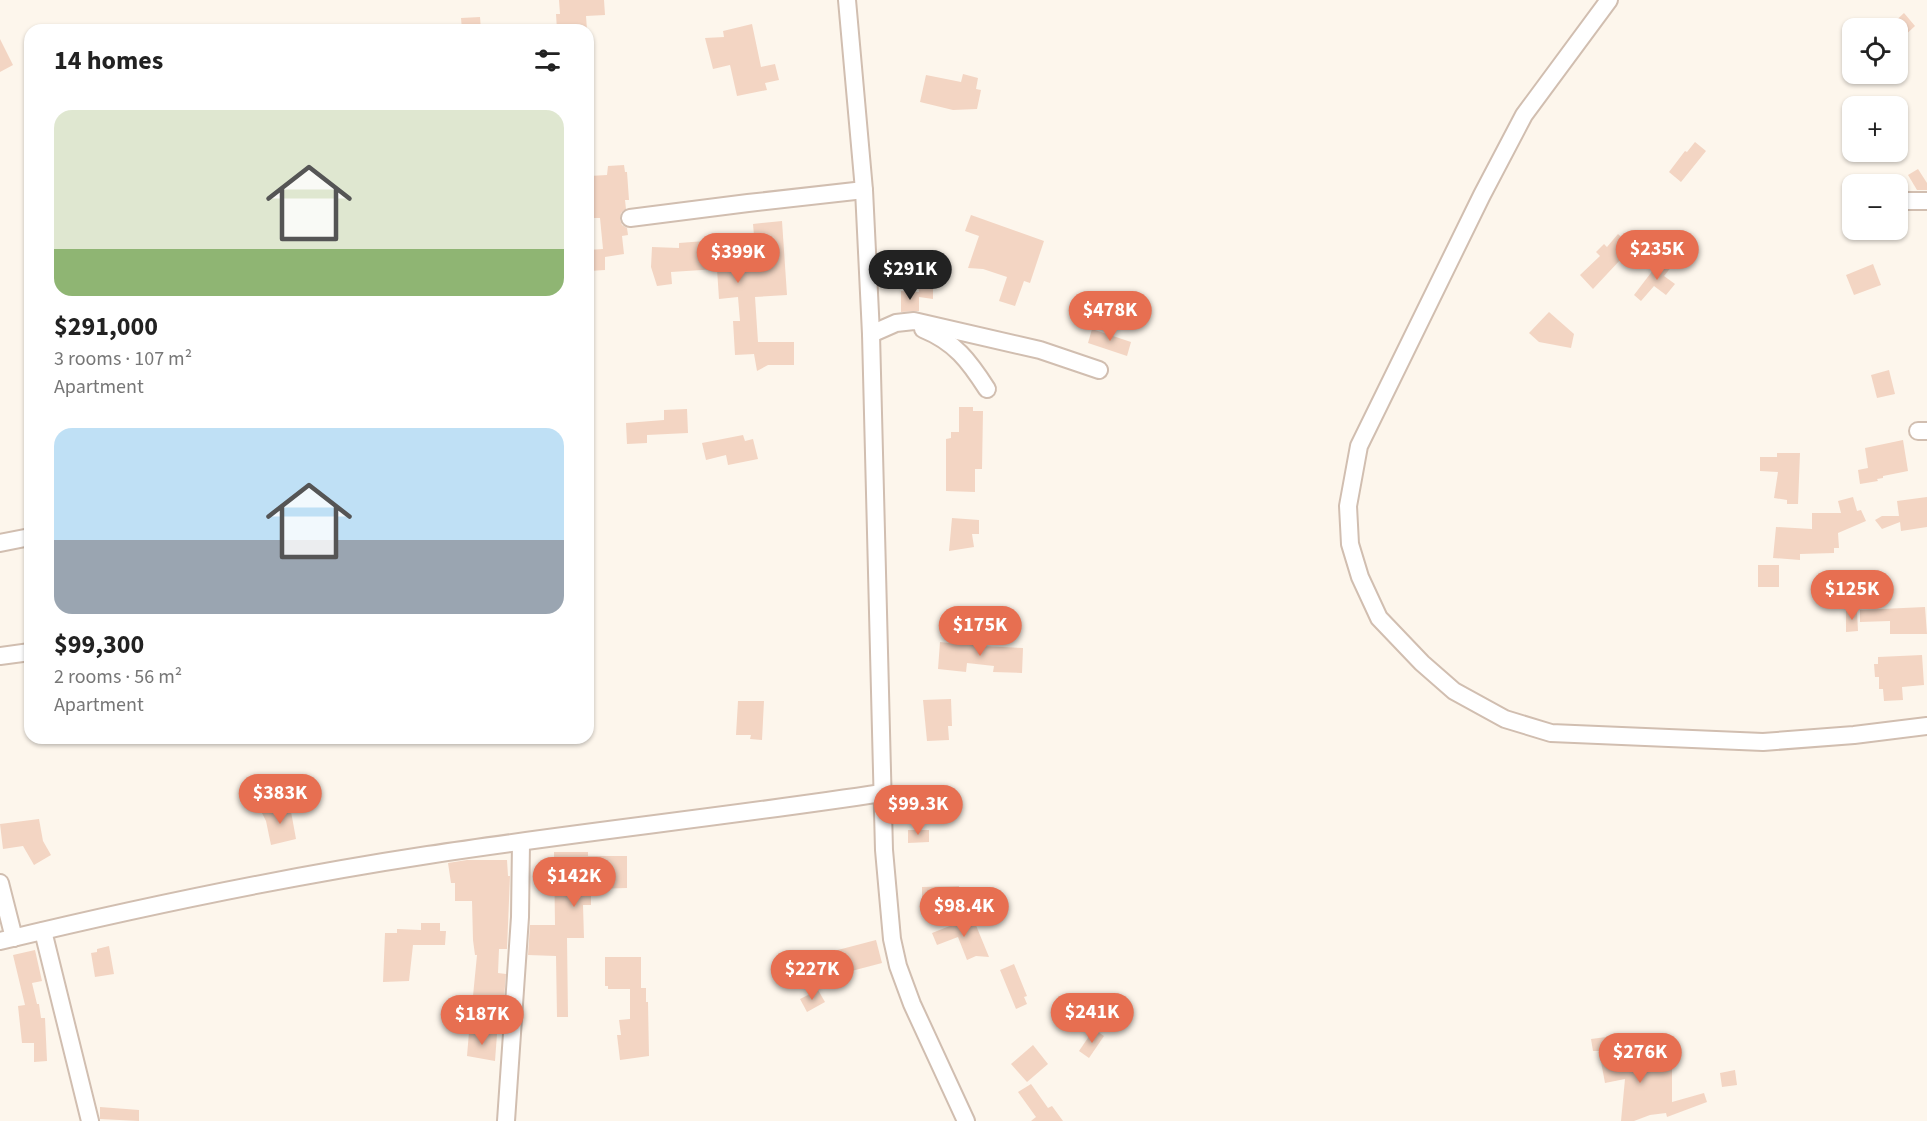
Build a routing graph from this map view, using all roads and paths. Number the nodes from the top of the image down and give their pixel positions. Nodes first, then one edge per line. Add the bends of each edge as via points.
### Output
1 (847, 0) edge
2 (1610, 0) edge
3 (864, 190) junction
4 (1908, 201) edge
5 (1927, 201) edge
6 (630, 218) dead end
7 (896, 322) junction
8 (871, 334) junction
9 (1100, 370) dead end
10 (987, 389) dead end
11 (24, 538) edge
12 (0, 543) edge
13 (24, 652) edge
14 (0, 657) edge
15 (1927, 726) edge
16 (882, 793) junction
17 (521, 843) junction
18 (0, 883) edge
19 (43, 931) junction
20 (7, 939) edge
21 (90, 1121) edge
22 (507, 1121) edge
23 (966, 1121) edge

1 - 3 street
2 - 15 street via 1524,115 1359,446 1348,506 1350,544 1360,577 1379,618 1454,691 1505,719 1551,732 1763,742
3 - 6 street
3 - 8 street
4 - 5 street
7 - 8 street
7 - 9 street via 914,321 1029,348
7 - 10 street via 915,326 950,344 968,360
8 - 16 street
11 - 12 street
13 - 14 street
16 - 17 street
16 - 23 street via 887,898 898,966
17 - 19 street via 427,855 166,902
17 - 22 street
18 - 20 street
19 - 20 street
19 - 21 street

